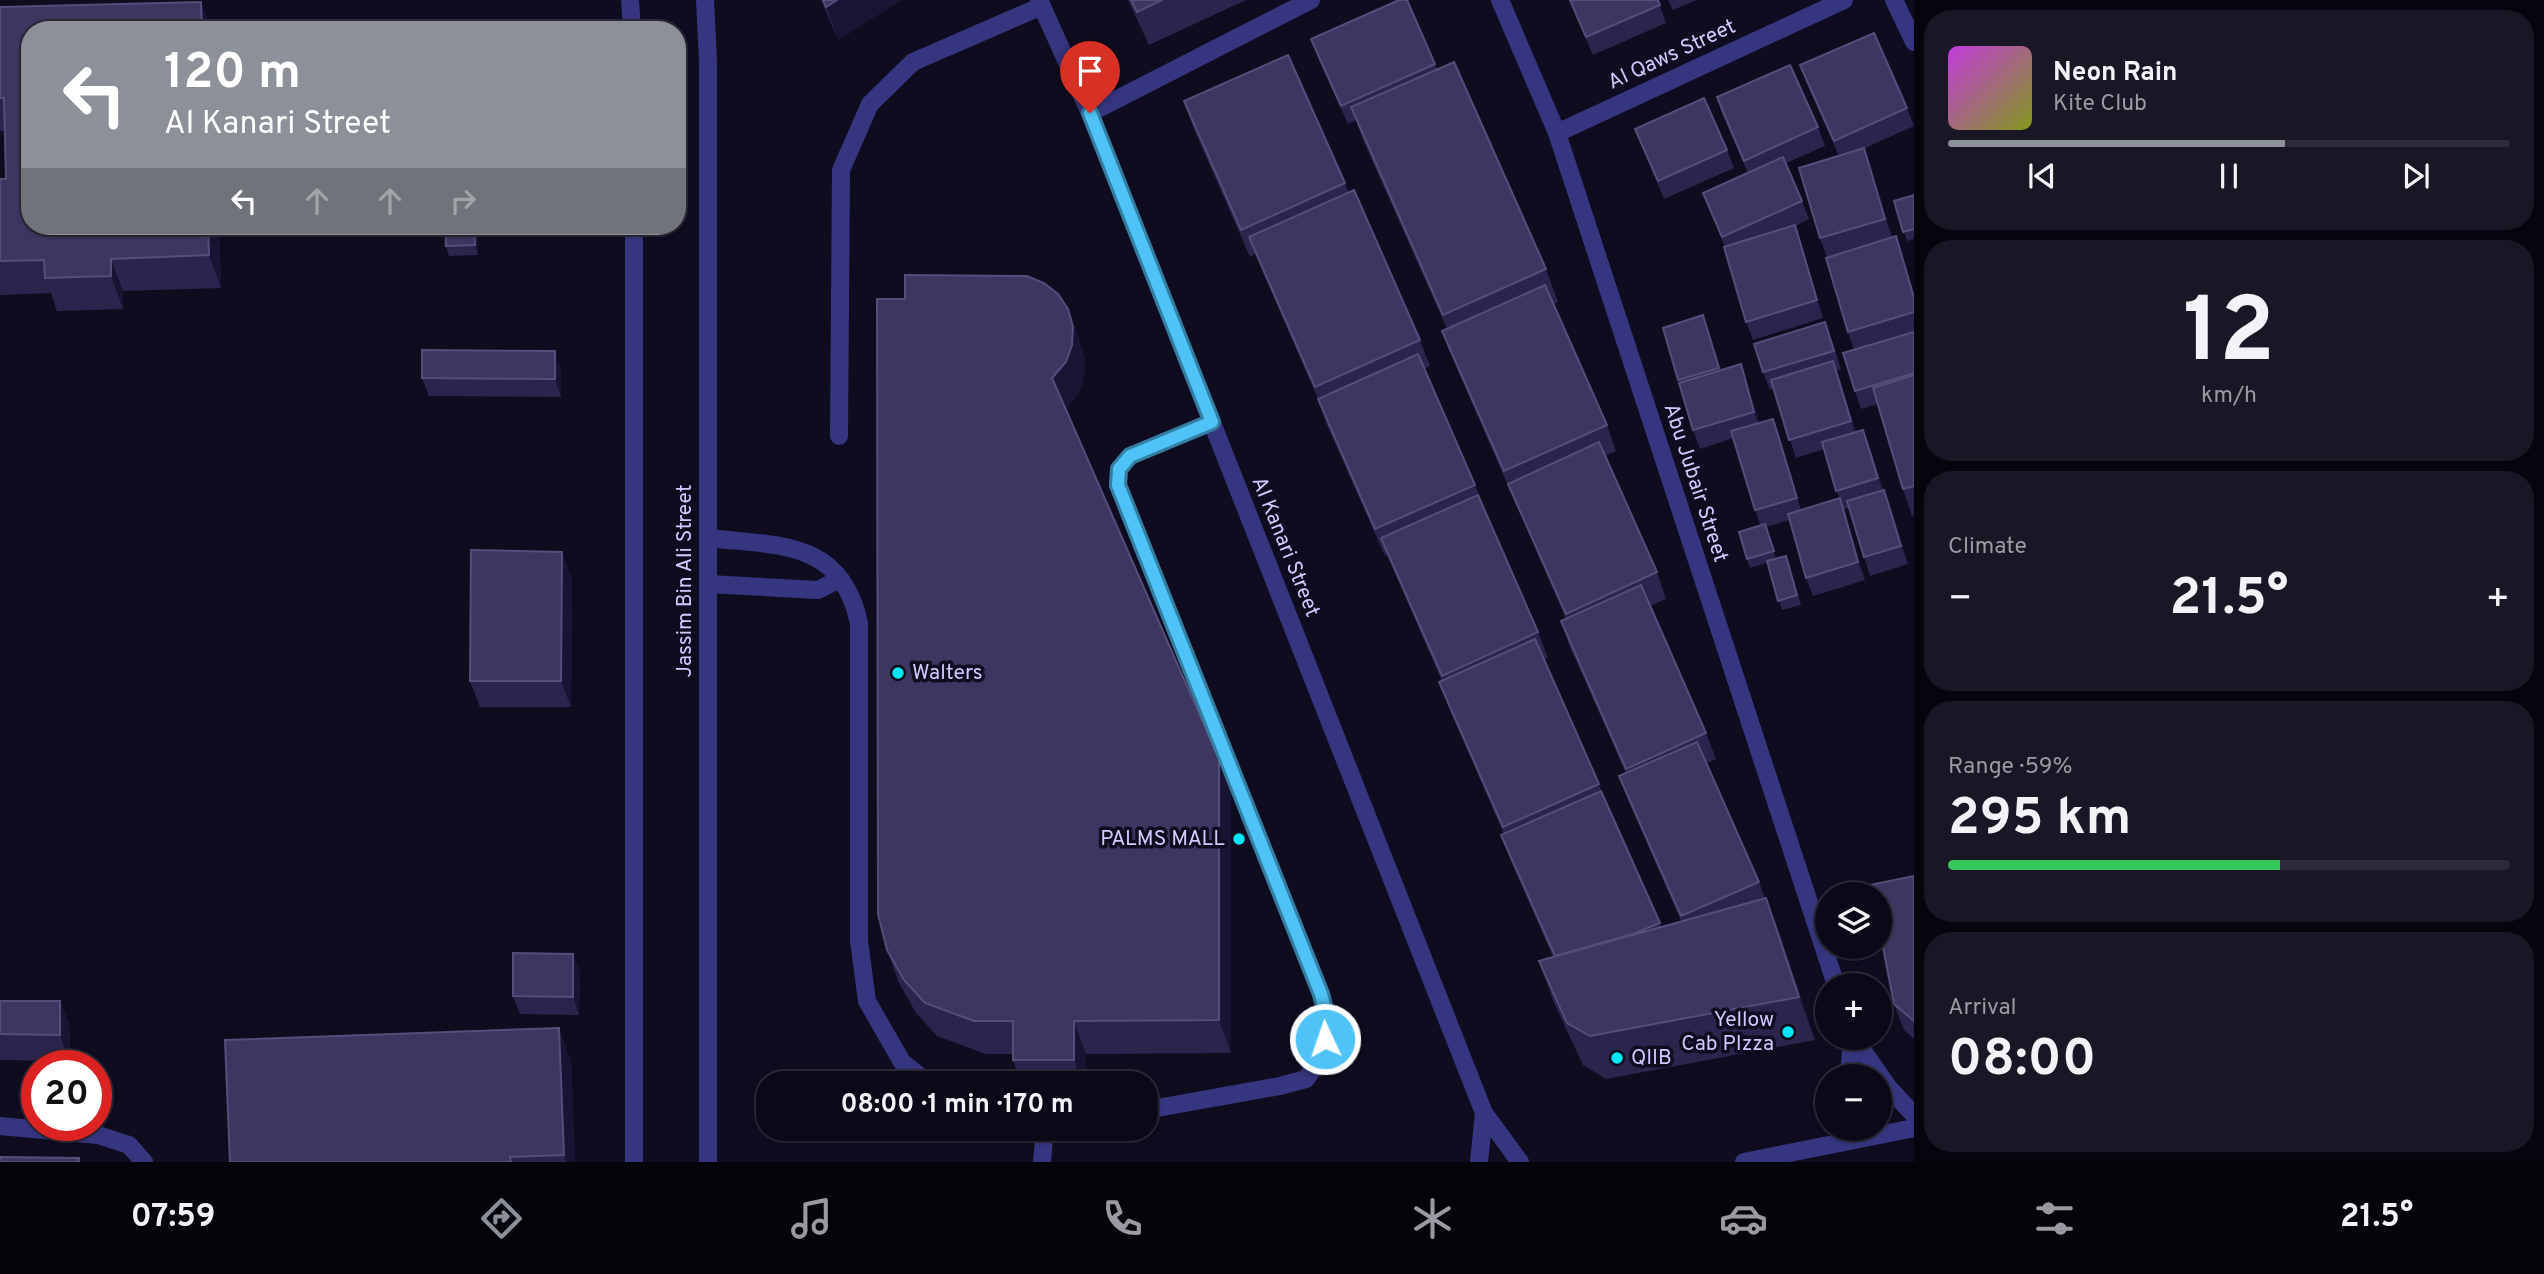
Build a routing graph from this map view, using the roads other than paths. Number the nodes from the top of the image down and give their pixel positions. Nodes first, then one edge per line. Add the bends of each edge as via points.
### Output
1 (705, 0) edge
2 (1311, 0) edge
3 (1500, 0) edge
4 (1844, 0) edge
5 (1894, 0) edge
6 (629, 3) edge
7 (1040, 3) edge
8 (631, 21) edge
9 (1914, 42) edge
10 (1090, 113) junction
11 (1557, 133) junction
12 (634, 235) edge
13 (1212, 422) junction
14 (839, 436) dead end
15 (708, 538) junction
16 (840, 579) junction
17 (708, 584) junction
18 (1832, 973) edge
19 (1862, 1050) edge
20 (913, 1071) edge
21 (1158, 1108) edge
22 (1484, 1113) junction
23 (1914, 1115) edge
24 (0, 1126) edge
25 (1914, 1128) edge
26 (1892, 1130) edge
27 (1044, 1141) edge
28 (1817, 1141) edge
29 (144, 1162) edge
30 (634, 1162) edge
31 (708, 1162) edge
32 (1042, 1162) edge
33 (1479, 1162) edge
34 (1520, 1162) edge
35 (1744, 1162) edge

1 - 15 street, Jassim Bin Ali Street
2 - 10 street
3 - 11 street, Abu Jubair Street
4 - 11 street, Al Qaws Street
5 - 9 street
6 - 8 street
7 - 10 street, Al Kanari Street
7 - 14 street via 913,62 870,104 841,170
10 - 13 street, Al Kanari Street
11 - 18 street, Abu Jubair Street
12 - 30 street
13 - 21 street via 1130,456 1119,469 1118,485 1321,994 1328,1022 1322,1056 1306,1079
13 - 22 street, Al Kanari Street
15 - 16 street via 789,547 817,557
15 - 17 street, Jassim Bin Ali Street
16 - 17 street via 818,590
16 - 20 street via 855,604 859,623 859,941 867,1001 902,1062
17 - 31 street, Jassim Bin Ali Street
19 - 23 street
22 - 33 street, Al Kanari Street
22 - 34 street, Al Kanari Street
24 - 29 street via 97,1135 129,1145
25 - 26 street
27 - 32 street
28 - 35 street

